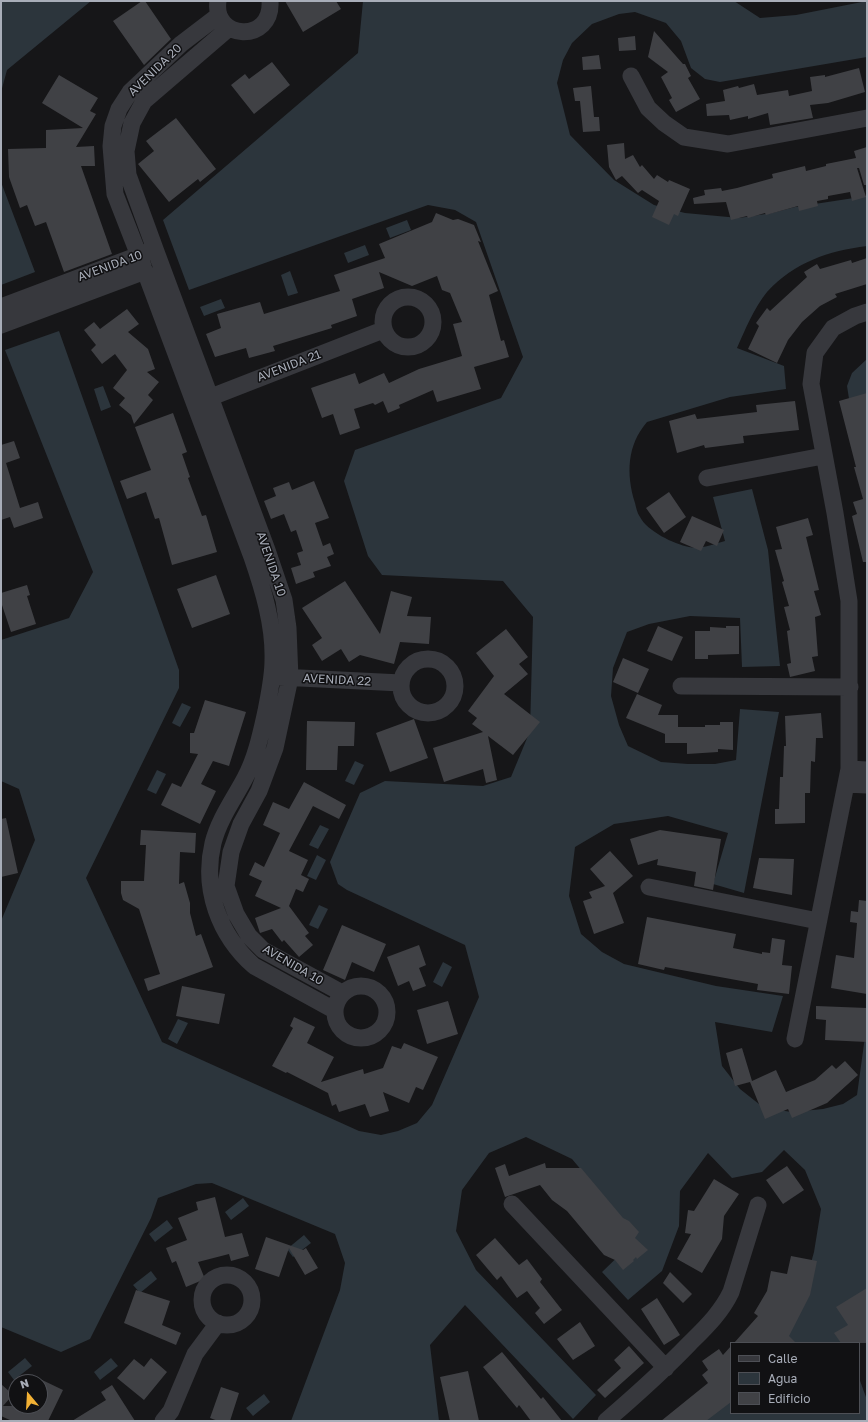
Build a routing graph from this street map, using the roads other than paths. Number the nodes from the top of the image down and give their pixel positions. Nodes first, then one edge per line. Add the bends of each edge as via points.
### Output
1 (270, 1) edge
2 (218, 8) edge
3 (229, 28) junction
4 (630, 76) dead end
5 (867, 118) edge
6 (139, 256) junction
7 (159, 257) junction
8 (144, 272) junction
9 (8, 304) edge
10 (867, 312) edge
11 (21, 318) junction
12 (1, 325) edge
13 (383, 330) dead end
14 (211, 396) junction
15 (194, 403) junction
16 (823, 456) junction
17 (707, 478) dead end
18 (272, 676) junction
19 (290, 678) junction
20 (401, 683) dead end
21 (681, 686) dead end
22 (850, 687) junction
23 (867, 770) edge
24 (847, 776) junction
25 (867, 785) edge
26 (649, 887) dead end
27 (818, 920) junction
28 (342, 993) junction
29 (334, 1010) junction
30 (795, 1039) dead end
31 (512, 1204) dead end
32 (758, 1206) dead end
33 (218, 1323) dead end
34 (666, 1368) junction
35 (163, 1421) edge
36 (606, 1421) edge

1 - 3 street via 267,19 262,25 246,32 237,32
2 - 3 street
2 - 6 street, AVENIDA 20 via 130,92 119,109 113,126 111,146 115,194
3 - 7 street, AVENIDA 20 via 144,101 132,123 126,150 128,175
4 - 5 street via 648,108 664,123 684,137 699,140 728,144
6 - 7 street, AVENIDA 10
6 - 8 street, AVENIDA 20
6 - 9 street, AVENIDA 10
7 - 8 street
7 - 14 street, AVENIDA 10
8 - 11 street, AVENIDA 10
8 - 15 street, AVENIDA 10
9 - 11 street
10 - 16 street via 833,328 814,353 811,384
11 - 12 street, AVENIDA 10
13 - 14 street, AVENIDA 21
14 - 15 street, AVENIDA 21
14 - 19 street, AVENIDA 10 via 284,600
15 - 18 street, AVENIDA 10 via 261,583 270,622 274,660
16 - 17 street
16 - 22 street via 849,601
18 - 19 street, AVENIDA 22
18 - 29 street, AVENIDA 10 via 257,747 214,843 210,874 212,896 218,918 244,957 254,966
19 - 20 street, AVENIDA 22
19 - 28 street, AVENIDA 10 via 275,748 259,791 240,824 231,852 226,886 236,914 249,936 263,950
21 - 22 street
22 - 24 street
23 - 24 street
24 - 25 street
24 - 27 street
26 - 27 street
27 - 30 street
28 - 29 street
28 - 29 street via 358,985 376,990 386,1004 385,1022 380,1030 372,1035 364,1038 355,1037 339,1028
31 - 34 street
32 - 34 street via 731,1292 724,1305 712,1322
33 - 35 street via 195,1354 171,1411
34 - 36 street

